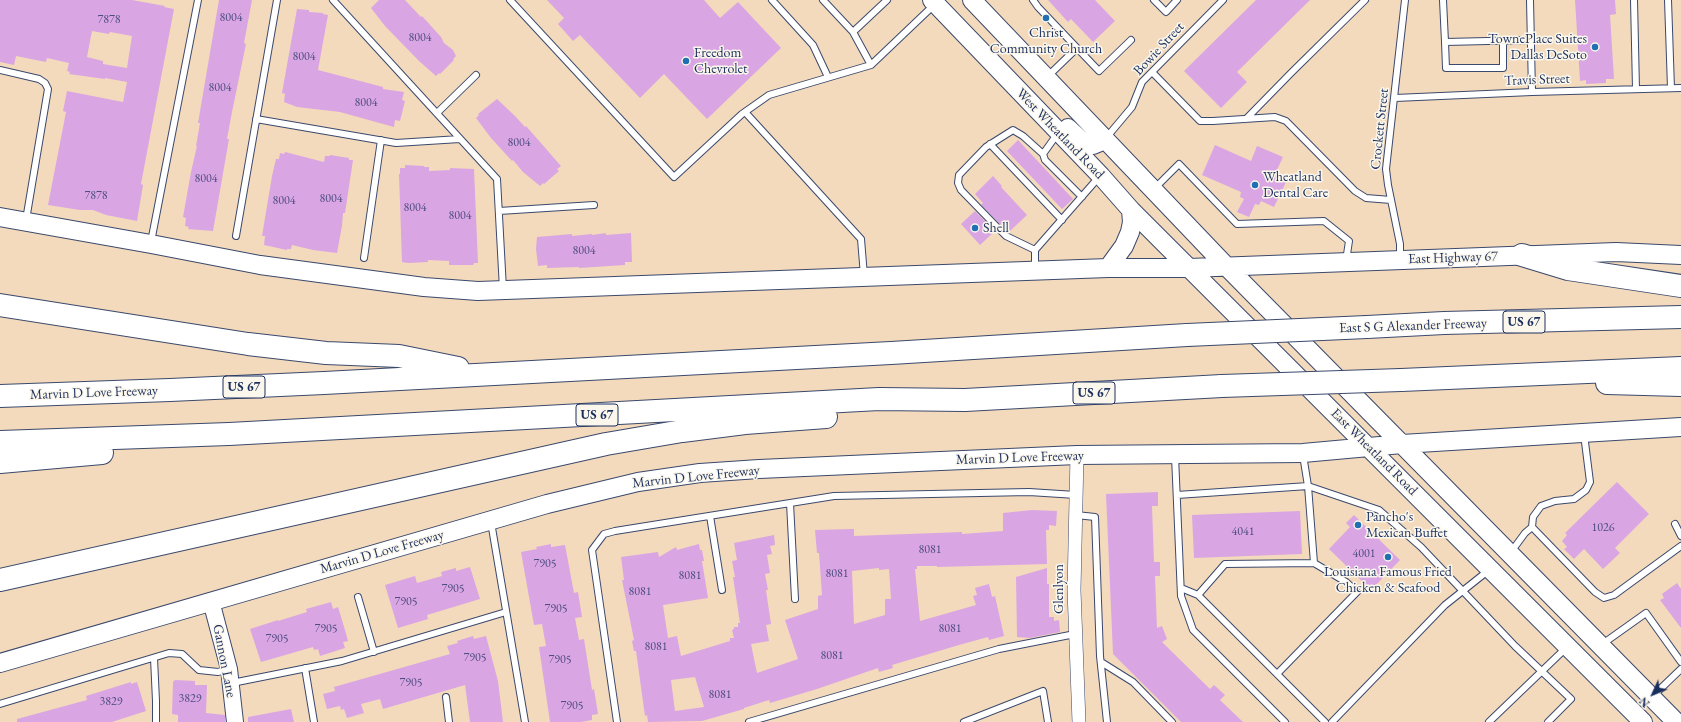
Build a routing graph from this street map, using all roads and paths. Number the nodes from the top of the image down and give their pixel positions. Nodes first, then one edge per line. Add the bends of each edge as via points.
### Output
1 (198, 0) edge
2 (277, 0) edge
3 (334, 0) edge
4 (510, 0) edge
5 (772, 0) edge
6 (823, 0) edge
7 (887, 0) edge
8 (972, 0) edge
9 (1033, 0) edge
10 (1154, 0) edge
11 (1178, 0) edge
12 (1223, 0) edge
13 (1365, 0) edge
14 (1405, 0) edge
15 (1443, 0) edge
16 (1530, 0) edge
17 (1634, 0) edge
18 (1668, 0) edge
19 (936, 1) edge
20 (853, 32) junction
21 (1131, 40) dead end
22 (1531, 40) junction
23 (1503, 41) junction
24 (1445, 42) junction
25 (1077, 48) junction
26 (871, 64) junction
27 (0, 70) edge
28 (1152, 72) junction
29 (476, 75) dead end
30 (828, 77) junction
31 (1046, 78) junction
32 (1671, 88) junction
33 (1681, 88) edge
34 (1636, 89) junction
35 (1018, 90) junction
36 (1532, 92) junction
37 (1395, 98) junction
38 (745, 112) junction
39 (437, 113) junction
40 (256, 119) junction
41 (1246, 119) junction
42 (1059, 132) junction
43 (460, 139) junction
44 (381, 140) junction
45 (1105, 140) junction
46 (990, 144) junction
47 (1043, 154) junction
48 (1100, 176) junction
49 (1152, 190) junction
50 (1082, 197) junction
51 (1391, 200) junction
52 (594, 205) dead end
53 (1131, 210) junction
54 (499, 211) junction
55 (0, 218) edge
56 (1062, 220) junction
57 (26, 222) junction
58 (236, 236) dead end
59 (151, 244) junction
60 (1035, 250) junction
61 (1522, 255) junction
62 (1681, 255) edge
63 (364, 258) dead end
64 (1400, 260) junction
65 (1346, 263) junction
66 (1226, 266) junction
67 (1108, 268) junction
68 (1189, 268) junction
69 (1036, 271) junction
70 (864, 278) junction
71 (1681, 286) edge
72 (503, 290) junction
73 (0, 305) edge
74 (1681, 317) edge
75 (1265, 331) joint
76 (1681, 368) edge
77 (1535, 374) junction
78 (488, 375) junction
79 (1681, 385) edge
80 (0, 396) edge
81 (965, 400) junction
82 (1681, 426) edge
83 (1584, 433) junction
84 (229, 434) junction
85 (0, 442) edge
86 (1402, 444) junction
87 (1369, 447) junction
88 (1303, 453) junction
89 (1175, 454) junction
90 (1077, 455) junction
91 (0, 462) edge
92 (1308, 486) junction
93 (1076, 495) junction
94 (1176, 495) junction
95 (790, 503) junction
96 (1076, 515) junction
97 (710, 516) junction
98 (490, 521) junction
99 (1675, 524) dead end
100 (1532, 527) junction
101 (1681, 536) edge
102 (1681, 546) edge
103 (1510, 553) junction
104 (1314, 563) junction
105 (1491, 568) junction
106 (0, 580) edge
107 (1181, 588) junction
108 (722, 590) dead end
109 (1463, 592) junction
110 (1198, 596) junction
111 (358, 597) dead end
112 (794, 599) dead end
113 (211, 601) junction
114 (506, 612) junction
115 (1075, 634) junction
116 (1601, 646) junction
117 (1568, 647) junction
118 (374, 652) junction
119 (154, 658) junction
120 (1100, 662) junction
121 (1681, 662) edge
122 (0, 663) edge
123 (305, 668) junction
124 (1681, 669) edge
125 (1541, 671) junction
126 (1276, 674) junction
127 (229, 676) junction
128 (446, 697) dead end
129 (1651, 697) junction
130 (0, 704) edge
131 (1675, 721) edge
132 (156, 722) edge
133 (235, 722) edge
134 (314, 722) edge
135 (449, 722) edge
136 (525, 722) edge
137 (617, 722) edge
138 (749, 722) edge
139 (964, 722) edge
140 (1048, 722) edge
141 (1079, 722) edge
142 (1107, 722) edge
143 (1172, 722) edge
144 (1285, 722) edge
145 (1326, 722) edge
146 (1332, 722) edge
147 (1489, 722) edge
148 (1548, 722) edge
149 (1643, 722) edge

1 - 59 lane
2 - 40 lane
3 - 39 lane
4 - 38 lane via 674,177
5 - 30 lane via 813,45
6 - 20 lane
7 - 20 lane
8 - 31 main road, West Wheatland Road
9 - 25 lane
10 - 11 lane via 1166,12
12 - 28 lane, Bowie Street
13 - 41 lane
14 - 37 lane, Crockett Street
15 - 24 lane
16 - 22 lane
17 - 34 lane
18 - 32 lane
19 - 26 lane
19 - 35 main road, West Wheatland Road
20 - 26 lane
21 - 25 lane via 1098,71
22 - 23 lane
22 - 36 lane
23 - 24 lane
23 - 24 lane via 1503,68 1446,68
25 - 31 lane
26 - 30 lane
27 - 57 lane via 39,79 48,89
28 - 41 lane via 1200,121
28 - 45 lane, Bowie Street via 1142,82 1132,107
29 - 39 lane
30 - 38 lane via 769,95
31 - 45 main road, West Wheatland Road
32 - 33 lane, Travis Street
32 - 34 lane, Travis Street
34 - 36 lane, Travis Street
35 - 42 main road, West Wheatland Road
35 - 45 main road via 1054,115 1082,141 1093,145
36 - 37 lane, Travis Street
37 - 51 lane, Crockett Street via 1386,169
38 - 70 lane via 861,239
39 - 43 lane
40 - 44 lane
40 - 58 lane
41 - 51 lane via 1275,117 1286,120 1355,191 1366,198
42 - 47 lane
42 - 48 main road, West Wheatland Road
43 - 44 lane via 396,142
43 - 54 lane via 497,179
44 - 63 lane
45 - 49 main road, West Wheatland Road
46 - 47 lane via 1014,130
46 - 56 lane
46 - 60 lane via 959,175 958,183 961,190 996,228 1006,236
47 - 50 lane via 1045,160
48 - 50 lane
48 - 53 main road, West Wheatland Road
49 - 65 lane via 1179,164 1237,224 1324,221 1349,241
49 - 66 main road, West Wheatland Road
50 - 56 lane
51 - 64 lane, Crockett Street via 1400,244
52 - 54 lane
53 - 67 main road via 1130,232 1124,246
53 - 68 main road, West Wheatland Road
54 - 72 lane
55 - 57 main road
56 - 60 lane
57 - 59 main road
59 - 72 main road via 260,265 424,287
60 - 69 lane
61 - 62 main road, East Highway 67 via 1616,252
61 - 64 main road, East Highway 67
61 - 71 highway via 1568,269
64 - 65 main road, East Highway 67
65 - 66 main road, East Highway 67
66 - 68 main road
66 - 86 main road, East Wheatland Road
67 - 68 main road
67 - 69 main road
68 - 87 main road, East Wheatland Road
69 - 70 main road
70 - 72 main road
73 - 78 highway via 256,345 326,353 399,356
74 - 75 highway, East S G Alexander Freeway / US 67, bridge
75 - 78 highway, Marvin D Love Freeway / US 67, bridge
76 - 77 highway, US 67
77 - 79 highway via 1611,384
77 - 81 highway, US 67, bridge via 1222,386
78 - 80 highway, Marvin D Love Freeway / US 67
81 - 84 highway, US 67 via 879,399
81 - 106 highway via 877,413 745,423 606,444
82 - 83 main road
83 - 86 main road
83 - 100 lane via 1590,482 1586,490 1574,499 1541,506 1533,517
84 - 85 highway, US 67
84 - 91 highway via 141,451
86 - 87 main road
86 - 103 main road, East Wheatland Road
87 - 88 main road, Marvin D Love Freeway
87 - 105 main road, East Wheatland Road
88 - 89 main road, Marvin D Love Freeway
88 - 92 lane
89 - 90 main road, Marvin D Love Freeway
89 - 94 lane
90 - 93 street, Glenlyon
90 - 98 main road, Marvin D Love Freeway via 700,473 638,482 589,493
92 - 94 lane
92 - 104 lane
92 - 109 lane via 1379,510 1421,547
93 - 95 lane via 1029,492 834,496
93 - 96 street, Glenlyon
94 - 107 lane
95 - 97 lane
95 - 112 lane
96 - 115 street, Glenlyon
96 - 120 lane via 1096,517
97 - 108 lane
97 - 137 lane via 604,534 592,550
98 - 113 main road, Marvin D Love Freeway
98 - 114 lane
99 - 101 lane
100 - 102 lane via 1595,592 1604,598 1614,595
100 - 103 lane
103 - 105 main road
103 - 116 main road, East Wheatland Road
104 - 110 lane via 1225,564
104 - 126 lane via 1346,582 1357,592
105 - 109 lane
105 - 117 main road, East Wheatland Road
107 - 110 lane
107 - 144 lane via 1181,596 1193,630
109 - 125 lane
109 - 146 lane via 1445,605
110 - 126 lane
111 - 118 lane
113 - 122 main road, Marvin D Love Freeway
113 - 127 street, Gannon Lane
114 - 118 lane
114 - 136 lane
115 - 138 lane via 999,649
115 - 141 street, Glenlyon
116 - 121 lane via 1646,613
116 - 129 main road, East Wheatland Road
117 - 125 lane
117 - 149 main road, East Wheatland Road
118 - 123 lane
119 - 127 lane via 169,653 182,654 199,670
119 - 130 lane
119 - 132 lane
120 - 142 lane
120 - 143 lane via 1132,682
123 - 127 lane
123 - 134 lane
124 - 129 lane
125 - 147 lane
125 - 148 lane via 1571,699
126 - 145 lane
127 - 133 street, Gannon Lane
128 - 135 lane
129 - 131 main road, East Wheatland Road
139 - 140 lane via 1043,691

